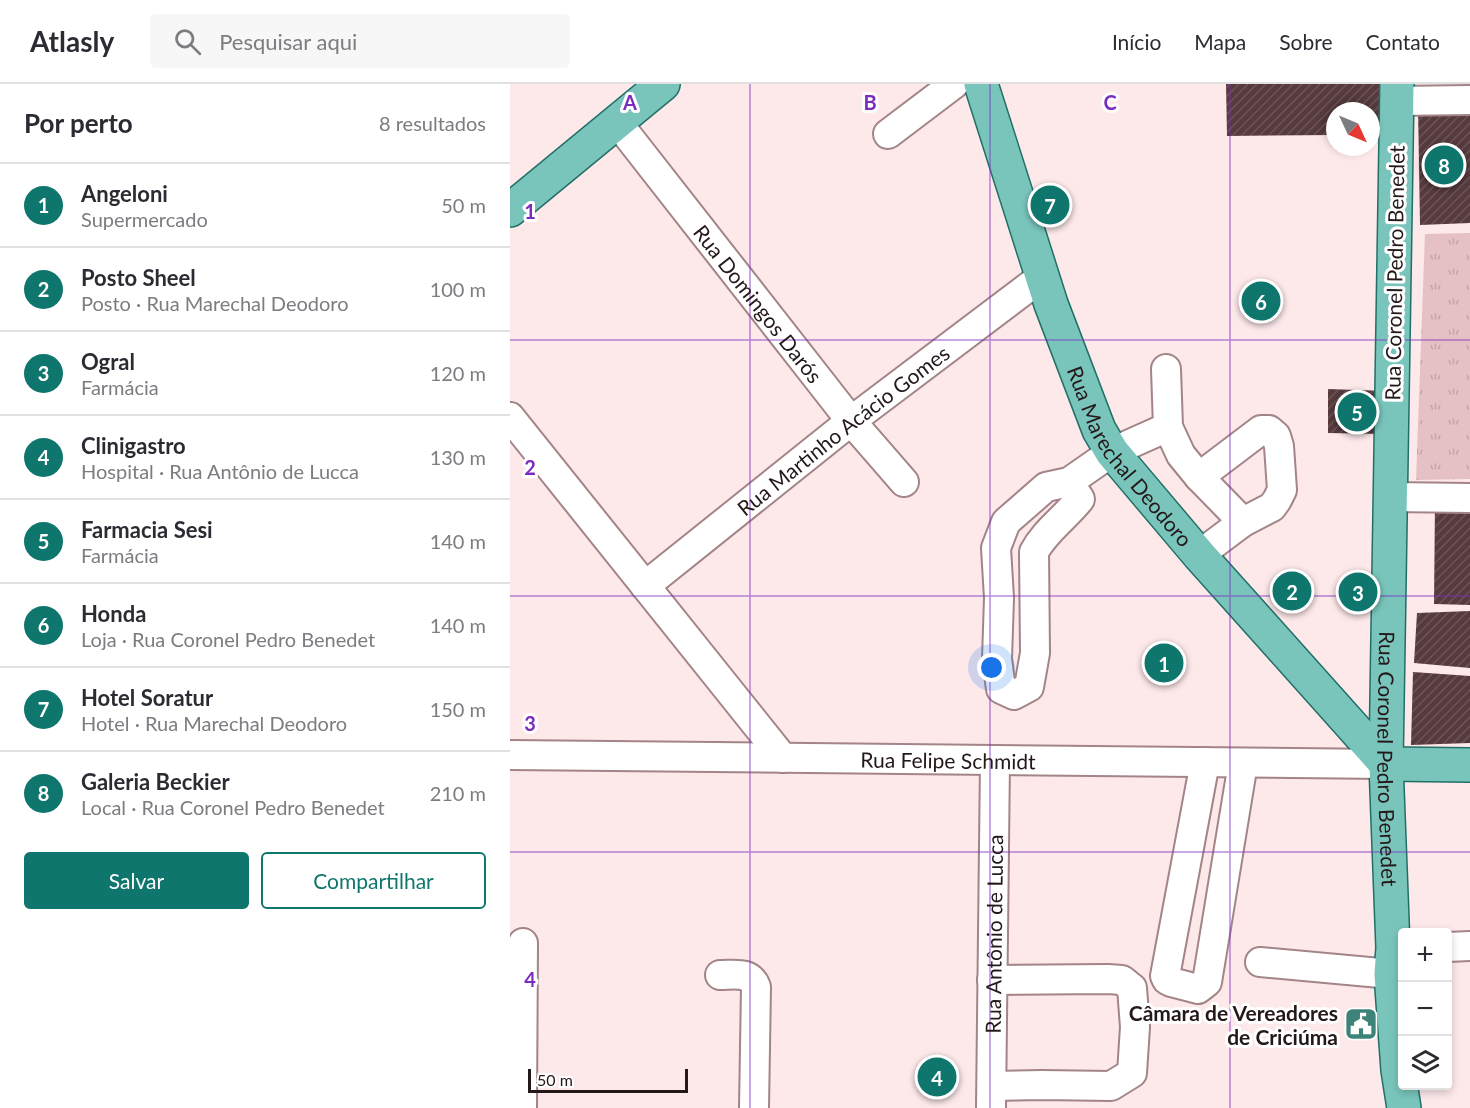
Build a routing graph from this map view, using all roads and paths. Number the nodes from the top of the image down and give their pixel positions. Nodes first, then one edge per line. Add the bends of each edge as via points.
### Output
1 (663, 84) edge
2 (954, 84) edge
3 (981, 84) edge
4 (1397, 92) edge
5 (1470, 100) edge
6 (617, 122) junction
7 (888, 134) dead end
8 (510, 210) edge
9 (1043, 276) junction
10 (1166, 369) dead end
11 (510, 417) edge
12 (852, 421) junction
13 (1168, 427) junction
14 (1112, 452) junction
15 (1199, 477) junction
16 (904, 482) dead end
17 (1069, 482) junction
18 (1390, 497) junction
19 (1470, 498) edge
20 (1243, 522) junction
21 (1199, 555) junction
22 (645, 586) junction
23 (1387, 687) junction
24 (1334, 706) junction
25 (510, 755) edge
26 (783, 758) junction
27 (995, 760) junction
28 (1205, 762) junction
29 (1244, 763) junction
30 (1386, 764) junction
31 (1470, 765) edge
32 (523, 943) dead end
33 (1470, 946) edge
34 (1452, 947) edge
35 (1395, 956) edge
36 (1260, 962) dead end
37 (720, 975) dead end
38 (992, 980) junction
39 (992, 1097) edge
40 (522, 1108) edge
41 (754, 1108) edge
42 (1404, 1108) edge

1 - 6 main road
2 - 7 street
3 - 9 main road, Rua Marechal Deodoro
4 - 5 street
4 - 18 main road, Rua Coronel Pedro Benedet
6 - 8 main road
6 - 12 street, Rua Domingos Darós
9 - 12 street, Rua Martinho Acácio Gomes
9 - 14 main road, Rua Marechal Deodoro via 1099,430
10 - 13 street
11 - 22 street
12 - 16 street, Rua Domingos Darós
12 - 22 street, Rua Martinho Acácio Gomes
13 - 14 street
13 - 15 street via 1181,455
14 - 17 street
14 - 21 main road, Rua Marechal Deodoro
15 - 20 street
15 - 20 street via 1261,430 1276,436 1282,490 1272,507
17 - 17 street via 1080,499 1042,537 1034,552 1035,653 1029,687 1014,695 1001,689 997,659 996,548 1006,522 1046,487
18 - 19 street
18 - 23 main road, Rua Coronel Pedro Benedet
20 - 21 street
21 - 24 main road, Rua Marechal Deodoro
22 - 26 street
23 - 24 main road via 1365,706
23 - 30 main road, Rua Coronel Pedro Benedet
24 - 30 main road, Rua Marechal Deodoro
25 - 26 street, Rua Felipe Schmidt
26 - 27 street, Rua Felipe Schmidt
27 - 28 street, Rua Felipe Schmidt
27 - 38 street, Rua Antônio de Lucca
28 - 29 street, Rua Felipe Schmidt
28 - 29 street via 1165,976 1171,982 1198,989 1207,982
29 - 30 street, Rua Felipe Schmidt
30 - 31 main road
30 - 35 main road, Rua Coronel Pedro Benedet
32 - 40 street
33 - 34 street
35 - 36 street
35 - 42 main road, Rua Coronel Pedro Benedet via 1398,1070
37 - 41 street via 746,975 756,987
38 - 39 street, Rua Antônio de Lucca
38 - 39 street via 1122,980 1132,988 1135,1027 1132,1073 1111,1086 1042,1084

